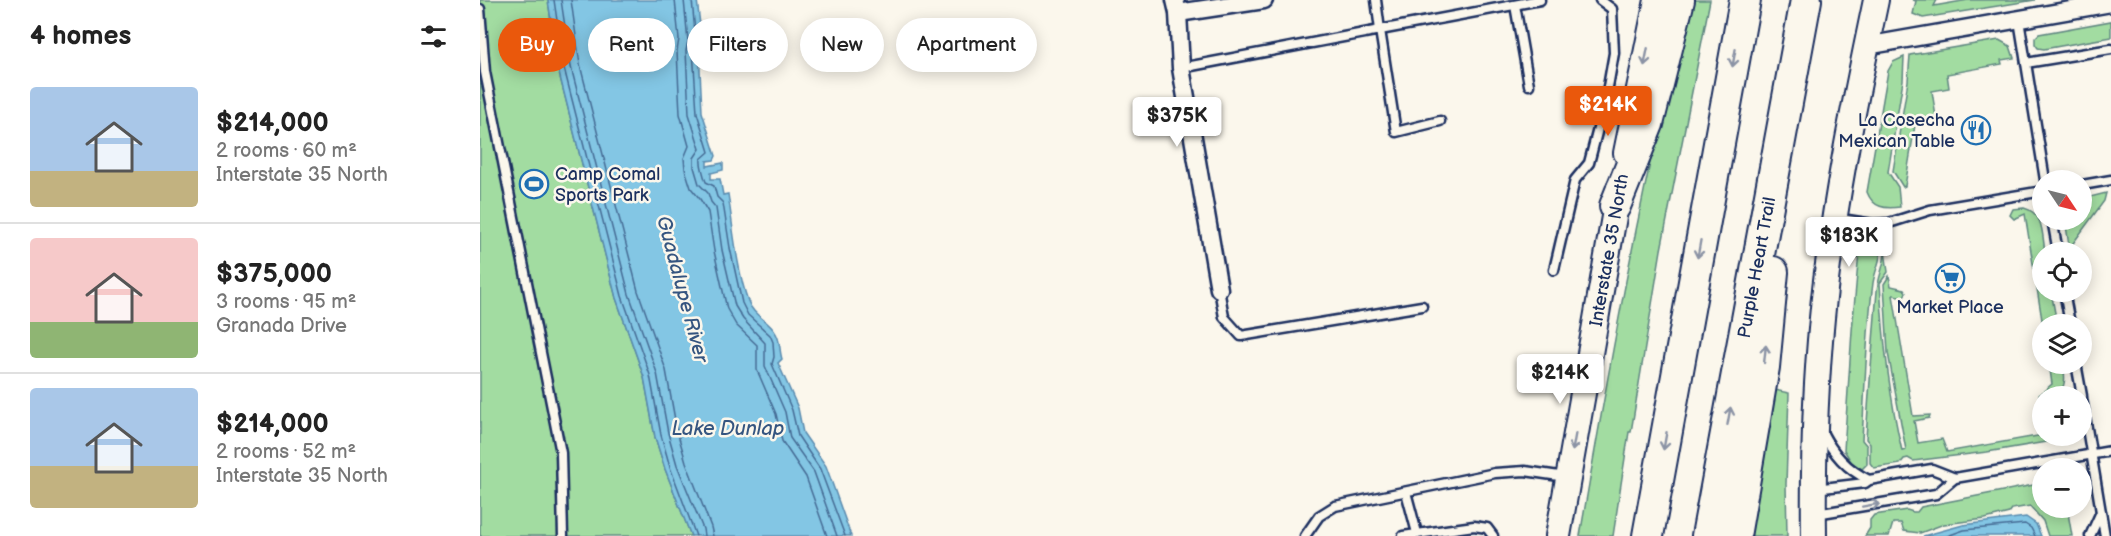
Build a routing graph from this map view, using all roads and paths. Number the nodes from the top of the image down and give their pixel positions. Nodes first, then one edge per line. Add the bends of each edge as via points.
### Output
1 (1264, 0) edge
2 (1376, 0) edge
3 (1540, 0) edge
4 (1600, 0) edge
5 (1657, 0) edge
6 (1679, 0) edge
7 (1745, 0) edge
8 (1806, 0) edge
9 (1876, 0) edge
10 (2111, 3) edge
11 (1515, 5) junction
12 (1177, 7) edge
13 (480, 9) edge
14 (2019, 20) junction
15 (1380, 30) junction
16 (1798, 40) junction
17 (1866, 46) junction
18 (2111, 49) edge
19 (2026, 63) junction
20 (1181, 68) junction
21 (1529, 85) dead end
22 (1440, 121) dead end
23 (2043, 170) edge
24 (2111, 180) edge
25 (2092, 183) edge
26 (2032, 193) edge
27 (1616, 206) junction
28 (1835, 218) junction
29 (1554, 270) dead end
30 (1219, 289) joint
31 (1422, 306) dead end
32 (1815, 417) junction
33 (2090, 446) edge
34 (2111, 451) edge
35 (2091, 454) junction
36 (1568, 477) junction
37 (1955, 478) junction
38 (1869, 480) junction
39 (1814, 489) junction
40 (1406, 492) junction
41 (2101, 511) junction
42 (1814, 525) edge
43 (1417, 533) junction
44 (563, 536) edge
45 (1305, 536) edge
46 (1402, 536) edge
47 (1493, 536) edge
48 (1558, 536) edge
49 (1648, 536) edge
50 (1707, 536) edge
51 (1735, 536) edge
52 (2090, 536) edge
53 (2105, 536) edge

1 - 12 street
2 - 15 lane
3 - 11 lane
4 - 29 lane via 1612,9 1614,54 1589,163 1575,180
5 -> 27 main road, Interstate 35 North
6 - 27 highway via 1648,124
7 -> 49 highway
8 - 16 highway, Purple Heart Trail
9 - 17 main road
10 - 14 street
11 - 15 lane
11 - 21 lane
12 - 20 street
13 - 44 lane via 485,72 561,453
14 - 17 street
14 - 19 lane
15 - 20 lane
15 - 22 lane via 1396,132
50 -> 16 highway, Purple Heart Trail
51 -> 16 highway via 1764,367
17 - 28 main road
18 - 19 lane
19 - 23 lane
20 - 30 street
24 - 25 lane
26 - 28 lane via 1930,210 1889,223
27 -> 36 main road, Interstate 35 North
28 - 32 main road via 1822,317
30 - 31 lane via 1224,317 1241,336
32 - 38 lane via 1837,457
32 - 39 main road
33 - 35 lane
34 - 35 lane
35 - 37 lane
35 - 41 lane
36 - 40 lane via 1525,471 1495,473
36 - 48 main road, Interstate 35 North
37 - 38 lane via 1932,469
42 -> 37 lane via 1936,494
38 - 39 lane
39 - 42 main road
40 - 43 lane
40 - 45 lane via 1335,506 1319,516
41 - 52 lane
41 - 53 lane
43 - 46 lane
43 - 47 lane via 1474,526 1487,528

